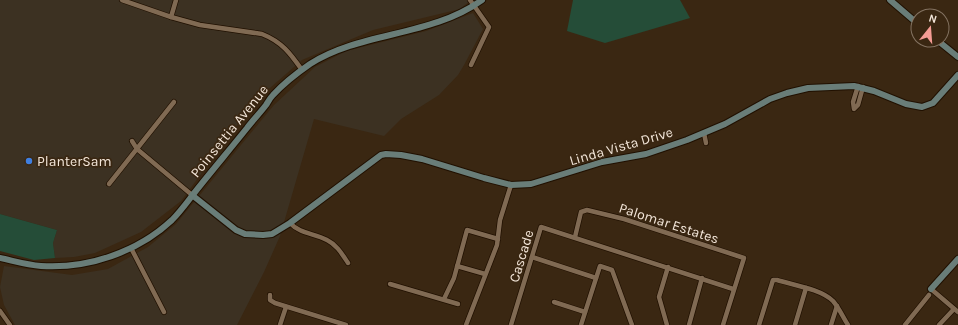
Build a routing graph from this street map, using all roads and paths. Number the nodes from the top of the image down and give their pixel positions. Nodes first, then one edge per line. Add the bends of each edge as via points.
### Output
1 (122, 0) edge
2 (176, 0) edge
3 (482, 0) edge
4 (890, 0) edge
5 (472, 3) edge
6 (171, 17) junction
7 (910, 17) edge
8 (946, 48) edge
9 (958, 58) edge
10 (471, 65) dead end
11 (302, 70) junction
12 (958, 75) edge
13 (174, 102) dead end
14 (704, 133) junction
15 (132, 141) dead end
16 (706, 143) dead end
17 (137, 149) junction
18 (109, 184) dead end
19 (511, 185) junction
20 (192, 195) junction
21 (290, 224) junction
22 (574, 237) junction
23 (498, 239) junction
24 (131, 248) junction
25 (532, 256) junction
26 (0, 258) edge
27 (958, 260) edge
28 (348, 263) dead end
29 (457, 266) junction
30 (668, 267) junction
31 (485, 274) junction
32 (596, 278) junction
33 (702, 278) junction
34 (390, 284) dead end
35 (733, 288) junction
36 (806, 288) junction
37 (930, 292) junction
38 (270, 295) dead end
39 (444, 300) junction
40 (554, 302) dead end
41 (458, 304) dead end
42 (837, 306) junction
43 (286, 307) junction
44 (956, 310) edge
45 (0, 311) edge
46 (164, 312) dead end
47 (585, 312) junction
48 (10, 325) edge
49 (280, 325) edge
50 (346, 325) edge
51 (466, 325) edge
52 (511, 325) edge
53 (580, 325) edge
54 (632, 325) edge
55 (668, 325) edge
56 (689, 325) edge
57 (723, 325) edge
58 (759, 325) edge
59 (795, 325) edge
60 (831, 325) edge
61 (848, 325) edge
62 (905, 325) edge
63 (939, 325) edge

1 - 6 street
2 - 6 street
3 - 5 street, Poinsettia Avenue
4 - 7 street
5 - 10 street via 489,27
5 - 11 street, Poinsettia Avenue via 433,24 333,52
6 - 11 street via 200,26 262,34 272,38 288,51
8 - 9 street
11 - 20 street, Poinsettia Avenue via 272,96
12 - 14 street, Linda Vista Drive via 933,103 922,107 906,104 860,87 808,88 770,99
13 - 17 street
14 - 16 street
14 - 19 street, Linda Vista Drive via 646,154 602,162 540,182
15 - 17 street
17 - 18 street
17 - 20 street
19 - 21 street, Linda Vista Drive via 422,159 386,154 377,157
19 - 23 street via 500,220
20 - 21 street, Linda Vista Drive via 236,230 245,234 272,234
20 - 24 street, Poinsettia Avenue via 172,220 151,237
21 - 28 street via 299,231 334,244
22 - 25 street, Cascade via 541,227
22 - 30 street
22 - 35 street, Palomar Estates via 581,212 587,210 662,231 744,258
23 - 29 street via 467,230
23 - 31 street
24 - 26 street, Poinsettia Avenue via 93,262 69,266 42,266
24 - 46 street
25 - 32 street
25 - 52 street, Cascade
27 - 37 street
29 - 31 street
29 - 39 street
30 - 33 street
30 - 55 street via 659,297
31 - 51 street
32 - 47 street
32 - 54 street via 600,266 612,270
33 - 35 street
33 - 56 street
34 - 39 street
35 - 57 street
36 - 42 street via 827,296
36 - 58 street via 773,280
36 - 59 street
37 - 44 street
37 - 62 street
38 - 43 street via 270,300
39 - 41 street
40 - 47 street
42 - 60 street
42 - 61 street
43 - 49 street
43 - 50 street
44 - 63 street
45 - 48 street
47 - 53 street

